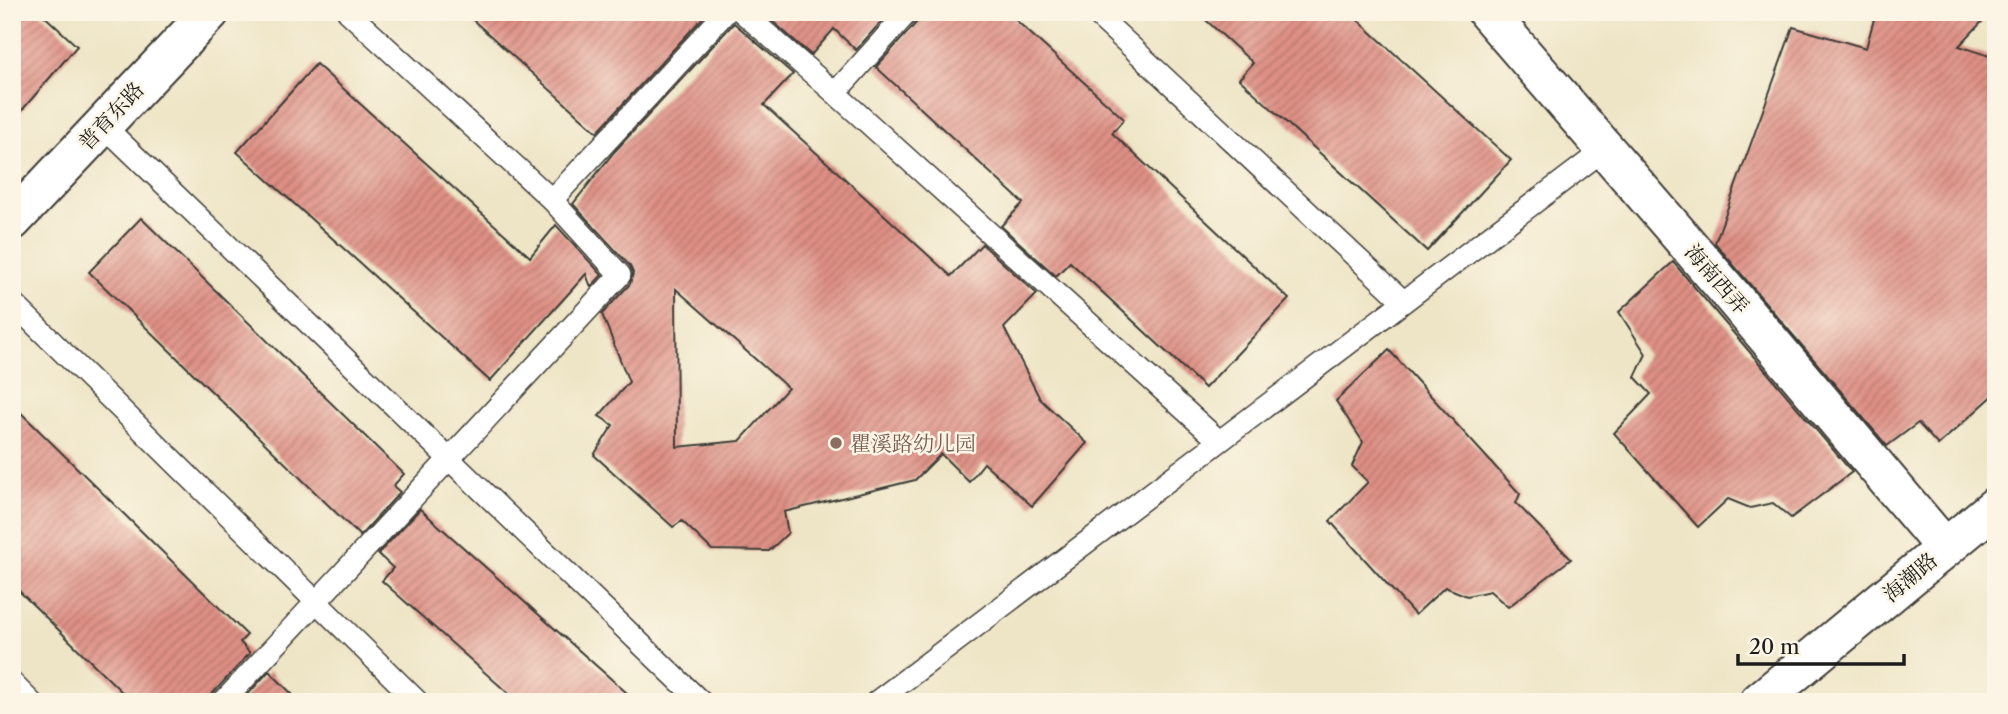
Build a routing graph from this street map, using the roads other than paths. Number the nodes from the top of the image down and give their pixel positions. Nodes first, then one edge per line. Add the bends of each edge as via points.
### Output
1 (210, 12) edge
2 (348, 12) edge
3 (726, 12) edge
4 (742, 12) edge
5 (908, 12) edge
6 (1094, 12) edge
7 (1487, 12) edge
8 (835, 93) junction
9 (103, 125) junction
10 (1605, 149) junction
11 (552, 200) junction
12 (12, 221) edge
13 (1403, 301) junction
14 (12, 302) edge
15 (1219, 442) junction
16 (449, 458) junction
17 (1996, 506) edge
18 (1945, 548) junction
19 (316, 602) junction
20 (12, 683) edge
21 (32, 702) edge
22 (223, 702) edge
23 (418, 702) edge
24 (701, 702) edge
25 (876, 702) edge
26 (1759, 702) edge

1 - 9 street, 普育东路
2 - 11 lane
3 - 11 lane
4 - 8 lane
5 - 8 lane
6 - 13 lane
7 - 10 street, 海南西弄
8 - 15 lane
9 - 12 street, 普育东路
9 - 16 lane
10 - 13 lane
10 - 18 street, 海南西弄
11 - 16 lane via 620,275
13 - 15 lane
14 - 19 lane
15 - 25 lane
16 - 19 lane
16 - 24 lane
17 - 18 street, 海潮路
18 - 26 street, 海潮路
19 - 22 lane
19 - 23 lane
20 - 21 lane

